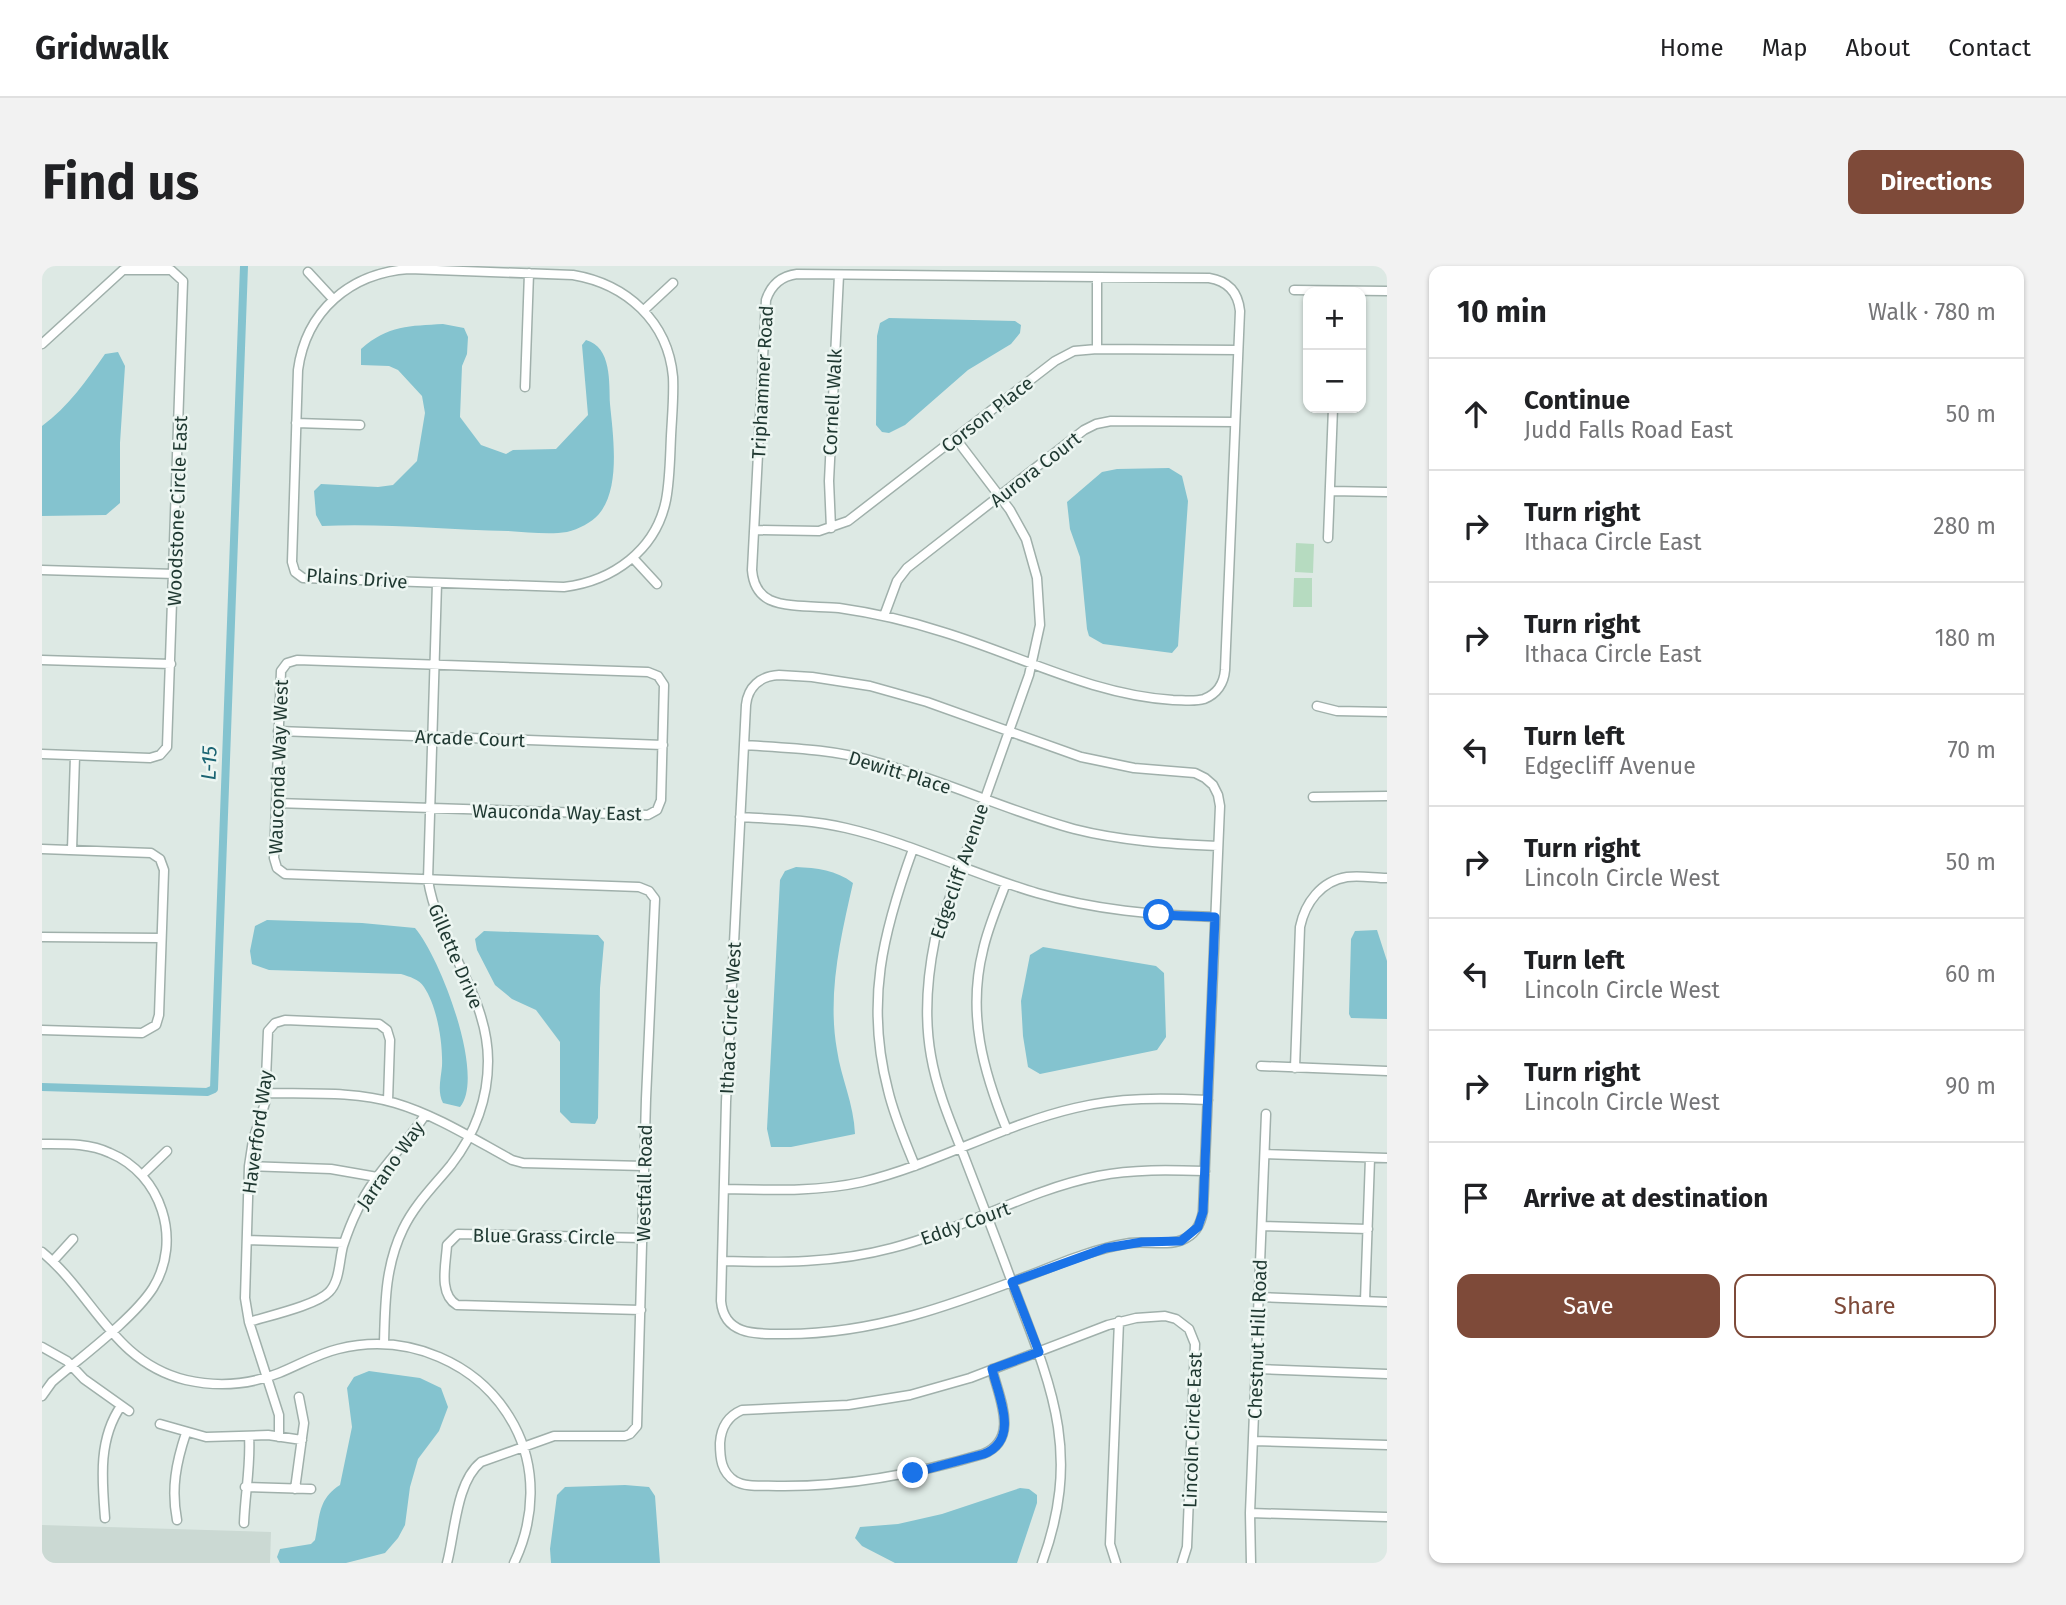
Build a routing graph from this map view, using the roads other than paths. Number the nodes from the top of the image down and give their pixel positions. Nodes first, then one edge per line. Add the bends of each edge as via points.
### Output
1 (308, 272) dead end
2 (529, 273) junction
3 (839, 275) junction
4 (1097, 277) junction
5 (673, 283) dead end
6 (1294, 290) dead end
7 (1303, 290) edge
8 (1366, 291) edge
9 (1387, 291) edge
10 (333, 299) junction
11 (644, 310) junction
12 (42, 344) edge
13 (1097, 349) junction
14 (1238, 350) junction
15 (525, 387) dead end
16 (1333, 413) edge
17 (1235, 422) junction
18 (296, 423) junction
19 (360, 425) dead end
20 (956, 439) junction
21 (1329, 491) junction
22 (1387, 492) edge
23 (1000, 495) junction
24 (831, 528) junction
25 (754, 530) junction
26 (1328, 538) dead end
27 (633, 558) junction
28 (42, 570) edge
29 (175, 574) junction
30 (437, 583) junction
31 (657, 584) dead end
32 (884, 616) junction
33 (42, 660) edge
34 (171, 664) junction
35 (1032, 664) junction
36 (434, 665) junction
37 (1317, 706) dead end
38 (1387, 712) edge
39 (278, 731) junction
40 (1009, 731) junction
41 (432, 736) junction
42 (663, 745) junction
43 (744, 745) junction
44 (42, 754) edge
45 (75, 756) junction
46 (1387, 796) edge
47 (1313, 797) dead end
48 (984, 799) junction
49 (276, 803) junction
50 (429, 808) junction
51 (740, 817) junction
52 (1218, 846) junction
53 (42, 849) edge
54 (72, 849) junction
55 (913, 849) junction
56 (960, 866) junction
57 (1387, 878) edge
58 (428, 880) junction
59 (1006, 883) junction
60 (1215, 917) junction
61 (42, 937) edge
62 (161, 939) junction
63 (42, 1030) edge
64 (1261, 1066) dead end
65 (1295, 1068) junction
66 (1387, 1071) edge
67 (266, 1093) junction
68 (1208, 1100) junction
69 (388, 1101) junction
70 (1266, 1114) dead end
71 (425, 1115) junction
72 (1007, 1130) junction
73 (469, 1137) junction
74 (42, 1144) edge
75 (961, 1148) junction
76 (167, 1152) dead end
77 (1265, 1154) junction
78 (1370, 1158) junction
79 (1387, 1158) edge
80 (249, 1166) junction
81 (644, 1166) junction
82 (915, 1166) junction
83 (1205, 1171) junction
84 (142, 1175) junction
85 (377, 1177) junction
86 (724, 1189) junction
87 (986, 1215) junction
88 (1262, 1226) junction
89 (1368, 1229) junction
90 (643, 1238) junction
91 (73, 1239) dead end
92 (247, 1240) junction
93 (344, 1243) junction
94 (42, 1252) edge
95 (53, 1261) junction
96 (722, 1261) junction
97 (1012, 1282) junction
98 (1259, 1297) junction
99 (1365, 1301) junction
100 (1387, 1302) edge
101 (641, 1310) junction
102 (1119, 1321) junction
103 (249, 1322) junction
104 (110, 1332) junction
105 (384, 1344) junction
106 (42, 1347) edge
107 (1039, 1352) junction
108 (71, 1365) junction
109 (992, 1369) junction
110 (1256, 1369) junction
111 (1387, 1374) edge
112 (267, 1377) junction
113 (42, 1396) edge
114 (299, 1397) dead end
115 (160, 1424) dead end
116 (186, 1433) junction
117 (249, 1436) junction
118 (279, 1437) junction
119 (302, 1440) junction
120 (1253, 1441) junction
121 (523, 1446) junction
122 (1387, 1446) edge
123 (245, 1487) junction
124 (295, 1489) junction
125 (311, 1489) dead end
126 (1250, 1513) junction
127 (1387, 1517) edge
128 (105, 1518) dead end
129 (177, 1520) dead end
130 (244, 1522) dead end
131 (447, 1563) edge
132 (514, 1563) edge
133 (1042, 1563) edge
134 (1116, 1563) edge
135 (1182, 1563) edge
136 (1251, 1563) edge

1 - 10 street
2 - 10 street, Plains Drive via 394,270 355,283
2 - 11 street, Plains Drive via 603,282
2 - 15 street
3 - 4 street, Triphammer Road
3 - 24 street, Cornell Walk via 828,481
3 - 25 street, Triphammer Road via 786,276 767,295
4 - 13 street
4 - 14 street, Triphammer Road via 1220,280 1238,300
5 - 11 street
6 - 7 street
8 - 9 street
10 - 18 street, Plains Drive via 317,317 304,345
11 - 27 street, Plains Drive via 668,352 673,400 666,503 654,531
12 - 29 street, Woodstone Circle East via 122,271 176,272 184,287
13 - 14 street, Corson Place
13 - 20 street, Corson Place via 1064,355
14 - 17 street, Triphammer Road
16 - 21 street
17 - 23 street, Aurora Court via 1100,423 1084,430
17 - 35 street, Triphammer Road via 1225,670 1217,690 1198,701 1136,695
18 - 19 street
18 - 30 street, Plains Drive via 295,572 303,578
20 - 23 street, Edgecliff Avenue
20 - 24 street, Corson Place via 859,514
21 - 22 street
21 - 26 street
23 - 32 street, Aurora Court via 903,572
23 - 35 street, Edgecliff Avenue via 1026,539 1037,578 1040,625
24 - 25 street, Corson Place
25 - 32 street, Triphammer Road via 752,576 767,598
27 - 30 street, Plains Drive via 600,579 572,586
27 - 31 street
28 - 29 street
29 - 34 street, Woodstone Circle East
30 - 36 street, Gillette Drive
32 - 35 street, Triphammer Road
33 - 34 street
34 - 45 street, Woodstone Circle East via 169,741 160,755
35 - 40 street, Edgecliff Avenue
36 - 39 street, Wauconda Way West via 292,661 281,671
36 - 41 street, Gillette Drive
36 - 42 street, Wauconda Way East via 654,673 664,685
37 - 38 street
39 - 41 street, Arcade Court
39 - 49 street, Wauconda Way West
40 - 43 street, Ithaca Circle West via 870,686 779,675 763,679 751,690 746,700
40 - 48 street, Edgecliff Avenue
40 - 52 street via 1107,763 1205,778 1219,800
41 - 42 street, Arcade Court
41 - 50 street, Gillette Drive
42 - 50 street, Wauconda Way East via 661,800 657,810 648,815
43 - 48 street, Dewitt Place via 847,755 900,768
43 - 51 street, Ithaca Circle West
44 - 45 street
45 - 54 street
46 - 47 street
48 - 52 street, Dewitt Place via 1105,836
48 - 56 street, Edgecliff Avenue
49 - 50 street
49 - 58 street, Wauconda Way West via 274,858 276,868 285,874
50 - 58 street, Gillette Drive
51 - 55 street via 822,823
51 - 86 street, Ithaca Circle West
52 - 60 street
53 - 54 street
54 - 62 street via 146,852 160,859 164,870
55 - 56 street
55 - 82 street via 885,936 877,1019 888,1090
56 - 59 street
56 - 75 street, Edgecliff Avenue via 934,939 926,1005 935,1075
57 - 65 street via 1336,880 1315,893 1302,915
58 - 73 street, Gillette Drive via 433,908 483,1020 486,1083
58 - 81 street, Westfall Road via 639,887 653,895
59 - 60 street via 1097,908
59 - 72 street via 982,951 976,1011 981,1055
60 - 68 street
61 - 62 street
62 - 63 street via 159,1015 152,1029 142,1033
64 - 65 street
65 - 66 street
67 - 69 street
67 - 69 street, Haverford Way via 268,1031 275,1023 379,1024 389,1035
67 - 80 street, Haverford Way
68 - 72 street via 1101,1102
68 - 83 street
69 - 71 street
70 - 77 street, Chestnut Hill Road
71 - 73 street
71 - 85 street, Jarrano Way
72 - 75 street
73 - 81 street via 523,1163
73 - 105 street, Gillette Drive via 413,1211 396,1244 386,1287
74 - 84 street via 101,1149
75 - 82 street
75 - 87 street, Edgecliff Avenue
76 - 84 street
77 - 78 street
77 - 88 street, Chestnut Hill Road
78 - 79 street
78 - 89 street
80 - 85 street via 331,1169
80 - 92 street, Haverford Way
81 - 90 street, Westfall Road
82 - 86 street via 837,1186 788,1191
83 - 87 street, Eddy Court via 1097,1176
83 - 97 street via 1202,1217 1195,1232 1186,1238 1106,1248
84 - 104 street via 163,1213 165,1257 147,1297
85 - 93 street, Jarrano Way
86 - 96 street, Ithaca Circle West
87 - 96 street, Eddy Court via 923,1239 858,1256 804,1262
87 - 97 street, Edgecliff Avenue
88 - 89 street
88 - 98 street, Chestnut Hill Road
89 - 99 street
90 - 101 street, Westfall Road
90 - 101 street, Blue Grass Circle via 458,1234 447,1245 445,1288 457,1305
91 - 95 street
92 - 93 street
92 - 103 street, Haverford Way
93 - 103 street, Jarrano Way via 336,1282 326,1295
94 - 95 street
95 - 104 street
96 - 97 street, Ithaca Circle West via 723,1312 737,1329 752,1334 873,1326 934,1311
97 - 107 street, Edgecliff Avenue
98 - 99 street
98 - 110 street, Chestnut Hill Road
99 - 100 street
101 - 121 street, Westfall Road via 634,1430 625,1436 560,1436
102 - 107 street, Lincoln Circle East
102 - 134 street via 1110,1544
102 - 135 street, Lincoln Circle East via 1171,1317 1185,1325 1194,1338 1187,1547
103 - 112 street, Haverford Way
104 - 108 street
104 - 112 street via 150,1366 183,1379 230,1384
105 - 112 street via 336,1349
105 - 121 street via 430,1352 467,1372 499,1403
106 - 108 street
107 - 109 street, Lincoln Circle East
107 - 133 street, Edgecliff Avenue via 1054,1398 1061,1457 1056,1512
108 - 113 street
108 - 128 street via 125,1408 109,1426 103,1462
109 - 109 street, Lincoln Circle East via 1006,1425 1001,1441 984,1454 901,1475 818,1485 746,1485 731,1477 722,1463 723,1427 742,1410 879,1401
110 - 111 street
110 - 120 street, Chestnut Hill Road
112 - 118 street, Haverford Way via 279,1415
114 - 119 street via 304,1413
115 - 116 street
116 - 117 street
116 - 129 street via 174,1477
117 - 118 street
117 - 123 street
118 - 119 street
119 - 124 street
120 - 122 street
120 - 126 street, Chestnut Hill Road
121 - 131 street, Westfall Road via 485,1460 470,1474
121 - 132 street via 530,1510
123 - 124 street
123 - 130 street
124 - 125 street
126 - 127 street
126 - 136 street, Chestnut Hill Road

